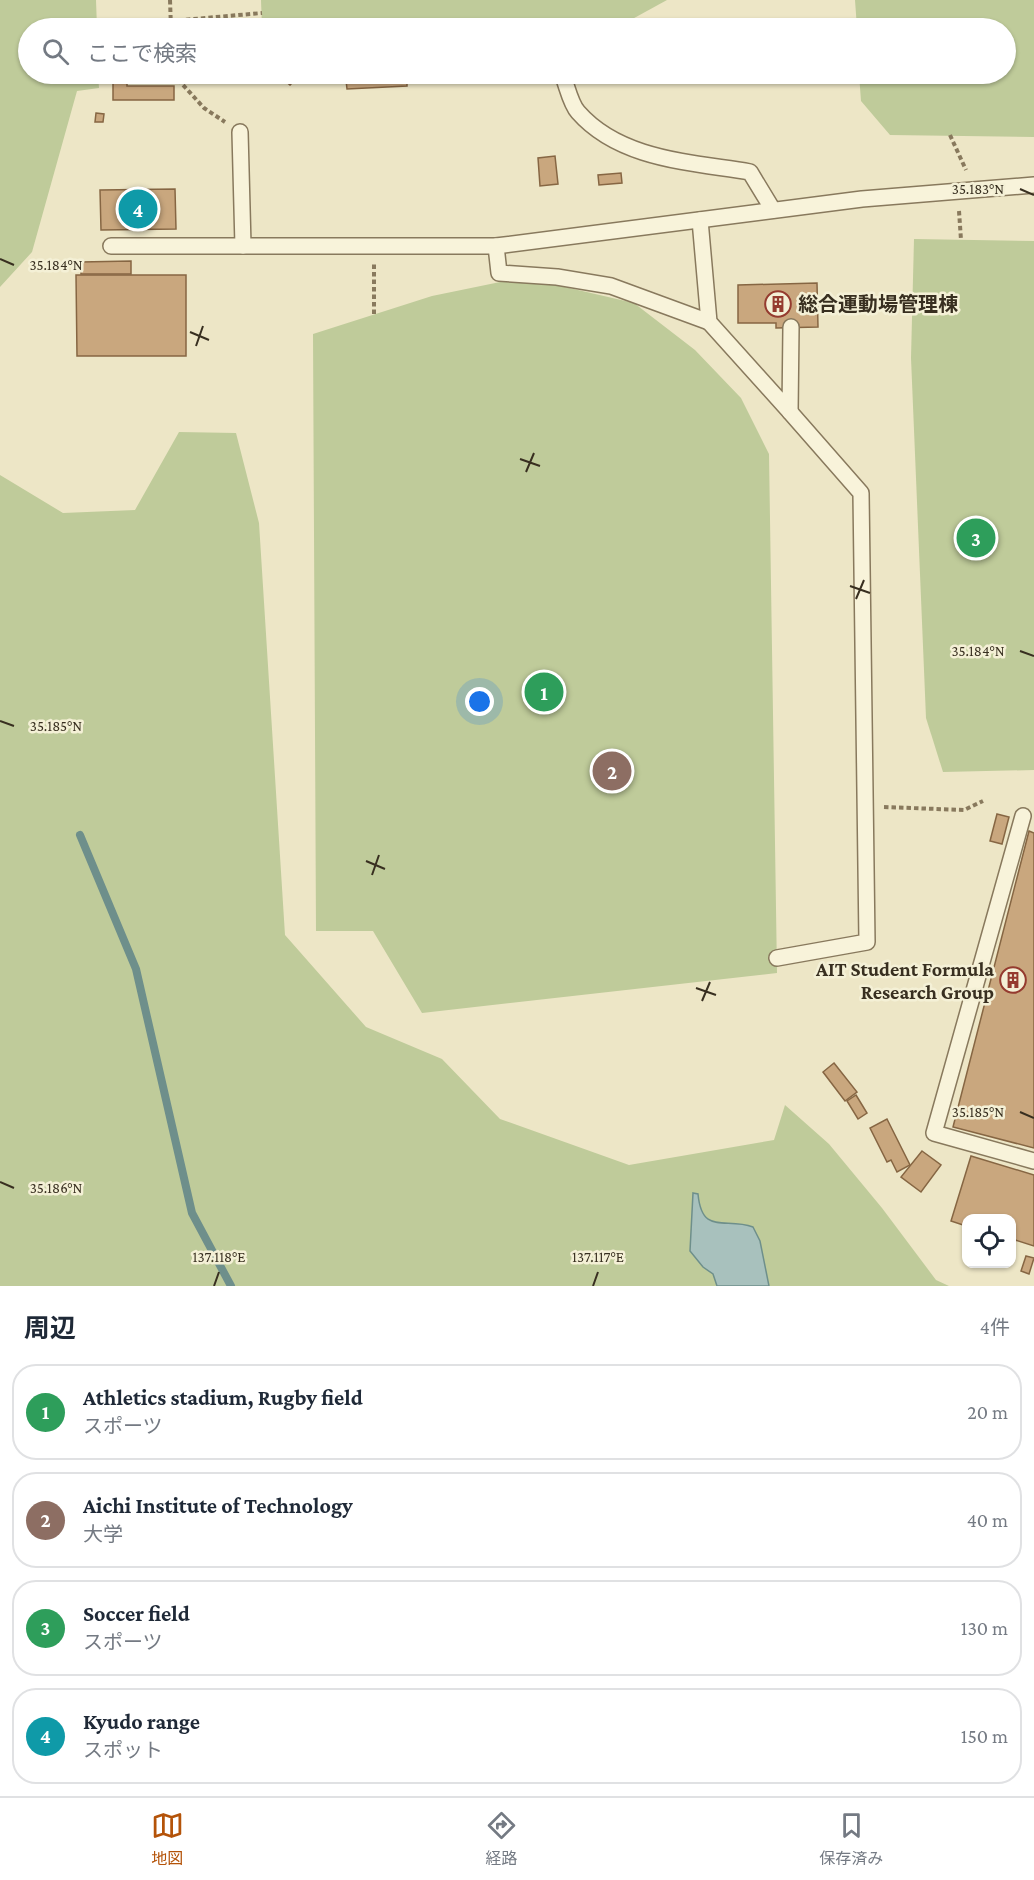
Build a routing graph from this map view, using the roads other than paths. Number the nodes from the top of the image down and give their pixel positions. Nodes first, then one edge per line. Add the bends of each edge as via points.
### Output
1 (566, 84) edge
2 (240, 132) road end
3 (1034, 186) edge
4 (772, 210) junction
5 (700, 220) junction
6 (111, 246) dead end
7 (243, 246) junction
8 (496, 246) junction
9 (708, 322) junction
10 (791, 327) dead end
11 (790, 412) junction
12 (1023, 816) dead end
13 (777, 958) dead end
14 (1034, 1161) edge

1 - 4 lane via 576,111 606,136 643,153 750,172
2 - 7 lane
3 - 4 lane
4 - 5 lane
5 - 8 lane
5 - 9 lane
6 - 7 lane
7 - 8 lane
8 - 9 lane via 499,273 611,286
9 - 11 lane
10 - 11 lane
11 - 13 lane via 861,494 867,942
12 - 14 lane via 934,1133

